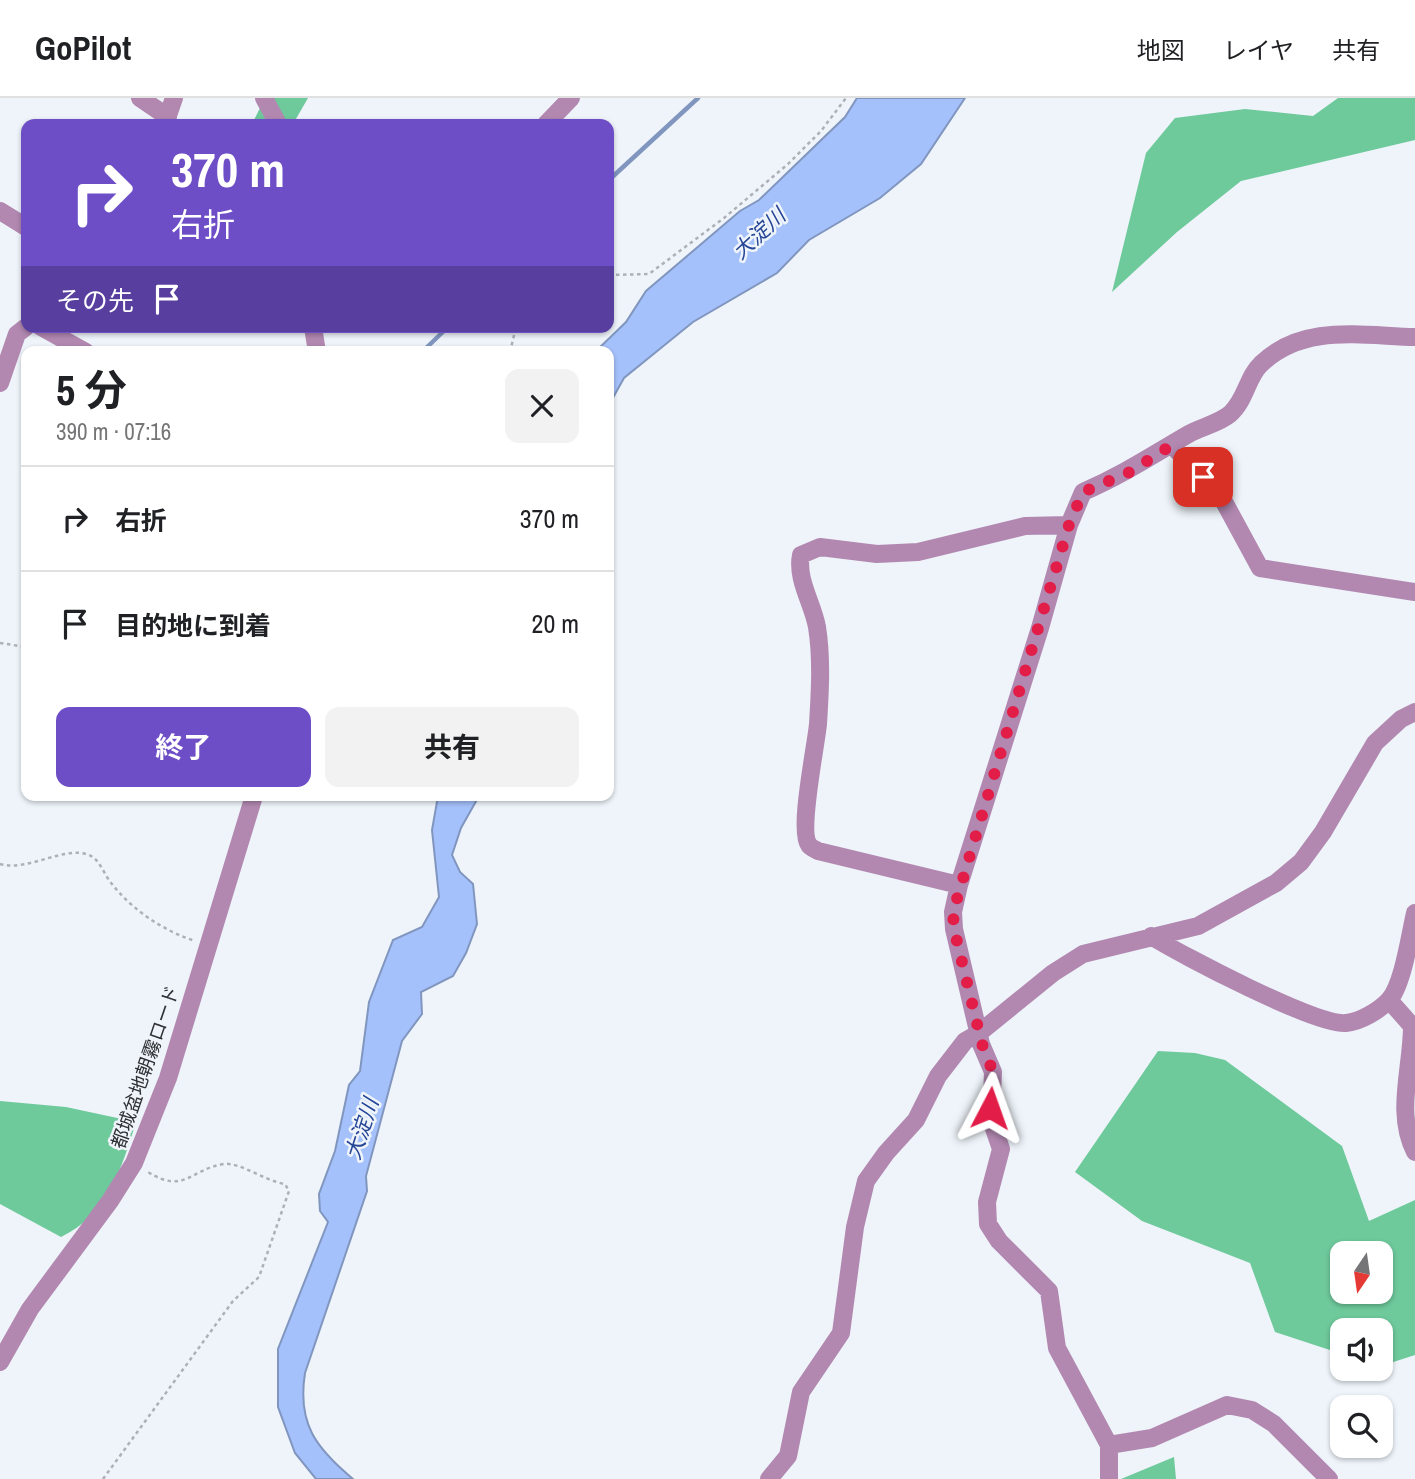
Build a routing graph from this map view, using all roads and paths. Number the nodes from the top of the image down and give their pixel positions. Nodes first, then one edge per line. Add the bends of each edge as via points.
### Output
1 (140, 98) edge
2 (174, 98) edge
3 (264, 98) edge
4 (571, 98) edge
5 (846, 98) edge
6 (164, 119) edge
7 (167, 119) edge
8 (275, 119) edge
9 (550, 119) edge
10 (0, 211) edge
11 (21, 224) edge
12 (614, 275) edge
13 (14, 330) edge
14 (52, 333) edge
15 (1415, 337) edge
16 (75, 346) edge
17 (0, 383) edge
18 (1172, 445) junction
19 (1069, 525) junction
20 (1415, 592) edge
21 (0, 643) edge
22 (21, 646) edge
23 (1415, 712) edge
24 (252, 801) edge
25 (0, 864) edge
26 (959, 885) junction
27 (1415, 913) edge
28 (1151, 936) junction
29 (208, 945) junction
30 (1389, 1000) junction
31 (979, 1033) junction
32 (1415, 1152) edge
33 (134, 1163) junction
34 (0, 1362) edge
35 (1109, 1445) junction
36 (103, 1479) edge
37 (769, 1479) edge
38 (1110, 1479) edge
39 (1329, 1479) edge

1 - 6 street
2 - 7 street
3 - 8 street
4 - 9 street
5 - 12 path via 788,164 724,218 649,274
10 - 11 street
13 - 17 street
14 - 16 street
15 - 18 street via 1335,334 1279,351 1259,366 1246,395 1230,414
18 - 19 street via 1130,472 1083,492
18 - 20 street via 1222,498 1260,568
19 - 26 street
19 - 26 street via 1025,526 918,552 877,554 820,547 800,555 798,566 817,627 820,664 805,834 809,845
21 - 22 path
23 - 28 street via 1375,743 1301,862 1276,883 1198,926
24 - 29 street, 都城盆地朝霧ロード
25 - 29 path via 85,853 94,857 125,898 159,925
26 - 31 street via 954,929
27 - 30 street
28 - 30 street via 1185,958 1312,1016 1345,1023
28 - 31 street via 1083,954
29 - 33 street, 都城盆地朝霧ロード via 164,1088
30 - 32 street via 1412,1026 1404,1104
31 - 35 street via 993,1072 991,1120 1001,1149 987,1202 988,1224 1049,1292 1057,1348
31 - 37 street via 951,1058 916,1120 866,1181 841,1333 801,1392 788,1456
33 - 34 street, 都城盆地朝霧ロード via 30,1309
33 - 36 path via 163,1181 180,1182 221,1164 235,1164 267,1181 285,1184 289,1191 260,1277 233,1301
35 - 38 street
35 - 39 street via 1152,1438 1227,1405 1252,1410 1274,1424

